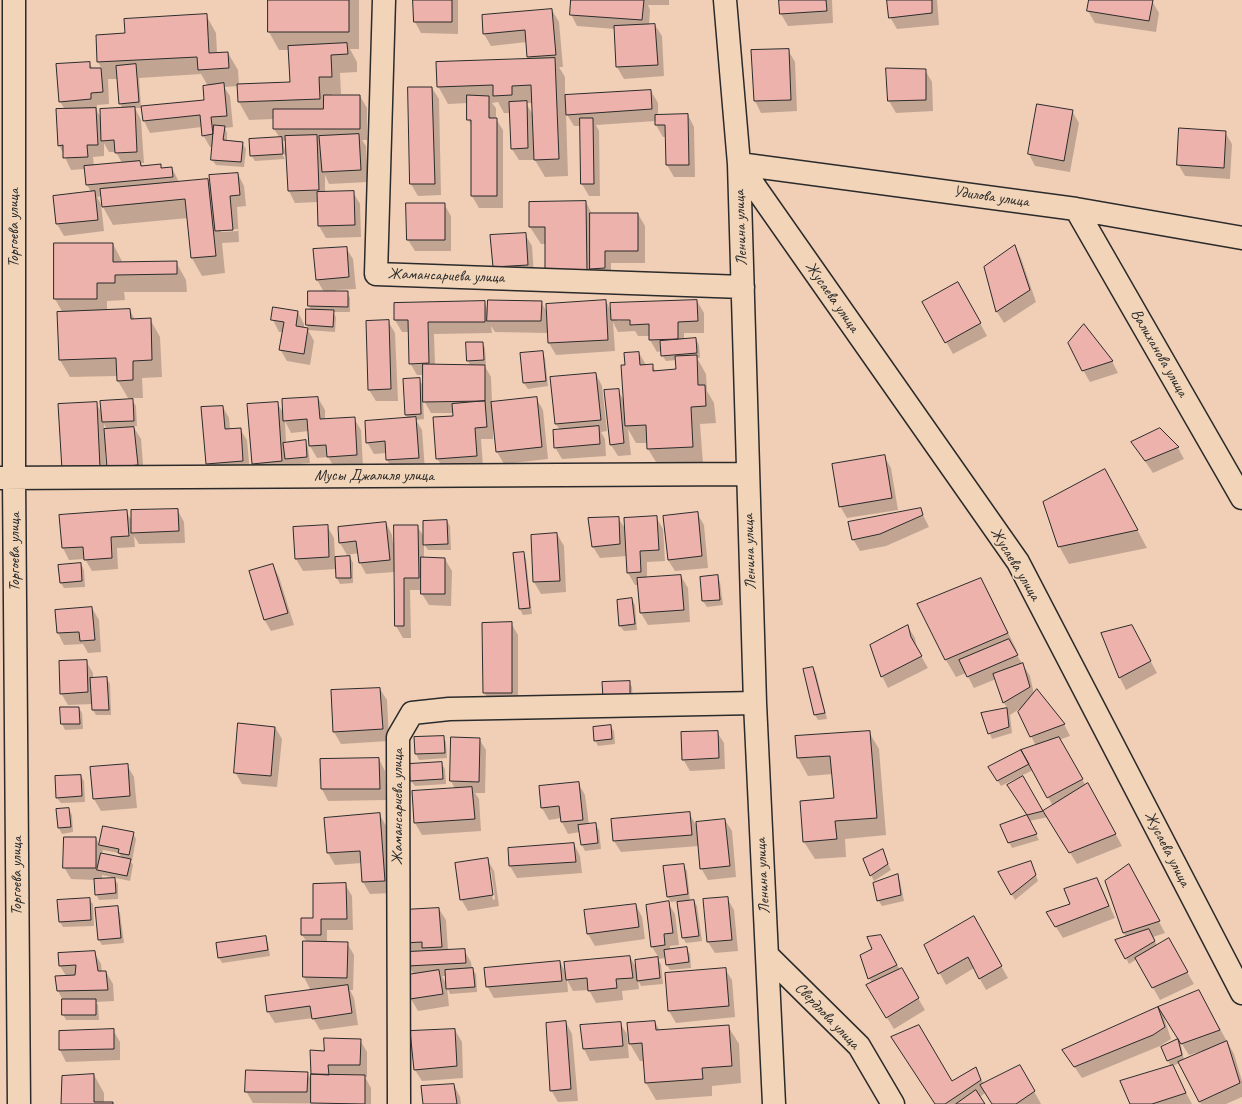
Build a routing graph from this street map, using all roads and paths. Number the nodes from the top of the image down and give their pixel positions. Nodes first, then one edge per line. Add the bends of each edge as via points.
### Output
1 (14, 0) edge
2 (384, 0) edge
3 (725, 0) edge
4 (739, 164) junction
5 (1076, 209) junction
6 (1242, 238) edge
7 (743, 287) junction
8 (748, 474) junction
9 (7, 478) edge
10 (1242, 498) edge
11 (755, 702) junction
12 (767, 955) junction
13 (1242, 993) edge
14 (19, 1104) edge
15 (398, 1104) edge
16 (774, 1104) edge
17 (893, 1104) edge

1 - 9 street, Торгоева улица
2 - 7 street, Жамансариева улица via 376,274
3 - 4 street, Ленина улица
4 - 5 street, Удилова улица
4 - 7 street, Ленина улица
4 - 13 street, Жусаева улица via 1018,562
5 - 6 street, Удилова улица
5 - 10 street, Валиханова улица
7 - 8 street, Ленина улица
8 - 9 street, Мусы Джалиля улица
8 - 11 street, Ленина улица
9 - 14 street, Торгоева улица
11 - 12 street, Ленина улица
11 - 15 street, Жамансариева улица via 449,709 412,713 398,737
12 - 16 street, Ленина улица
12 - 17 street, Свердлова улица via 859,1046

